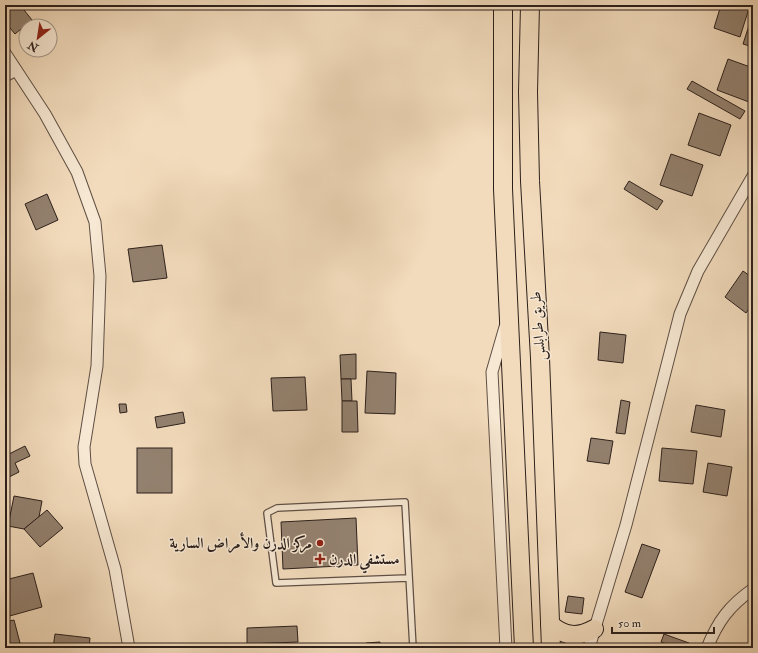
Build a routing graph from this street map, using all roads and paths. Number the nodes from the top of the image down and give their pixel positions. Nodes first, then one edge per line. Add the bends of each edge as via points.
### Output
1 (503, 5) edge
2 (530, 5) edge
3 (5, 53) edge
4 (16, 70) junction
5 (5, 76) edge
6 (753, 176) edge
7 (508, 319) junction
8 (408, 578) dead end
9 (753, 589) edge
10 (550, 624) junction
11 (594, 629) junction
12 (129, 648) edge
13 (413, 648) edge
14 (506, 648) edge
15 (524, 648) edge
16 (551, 648) edge
17 (589, 648) edge
18 (707, 648) edge

1 - 7 highway via 503,189
2 - 10 highway, طريق طرابلس via 530,181 540,358
3 - 4 street
4 - 5 street
4 - 12 street via 45,114 77,172 95,222 100,276 98,366 84,447 115,569
6 - 11 street via 698,271 680,314 626,525
7 - 14 street via 492,372
7 - 15 highway
8 - 13 lane via 276,584 267,513 277,508 406,502
9 - 18 street via 724,614
10 - 11 highway via 563,634 571,635 579,635
10 - 16 highway, طريق طرابلس
11 - 17 street

